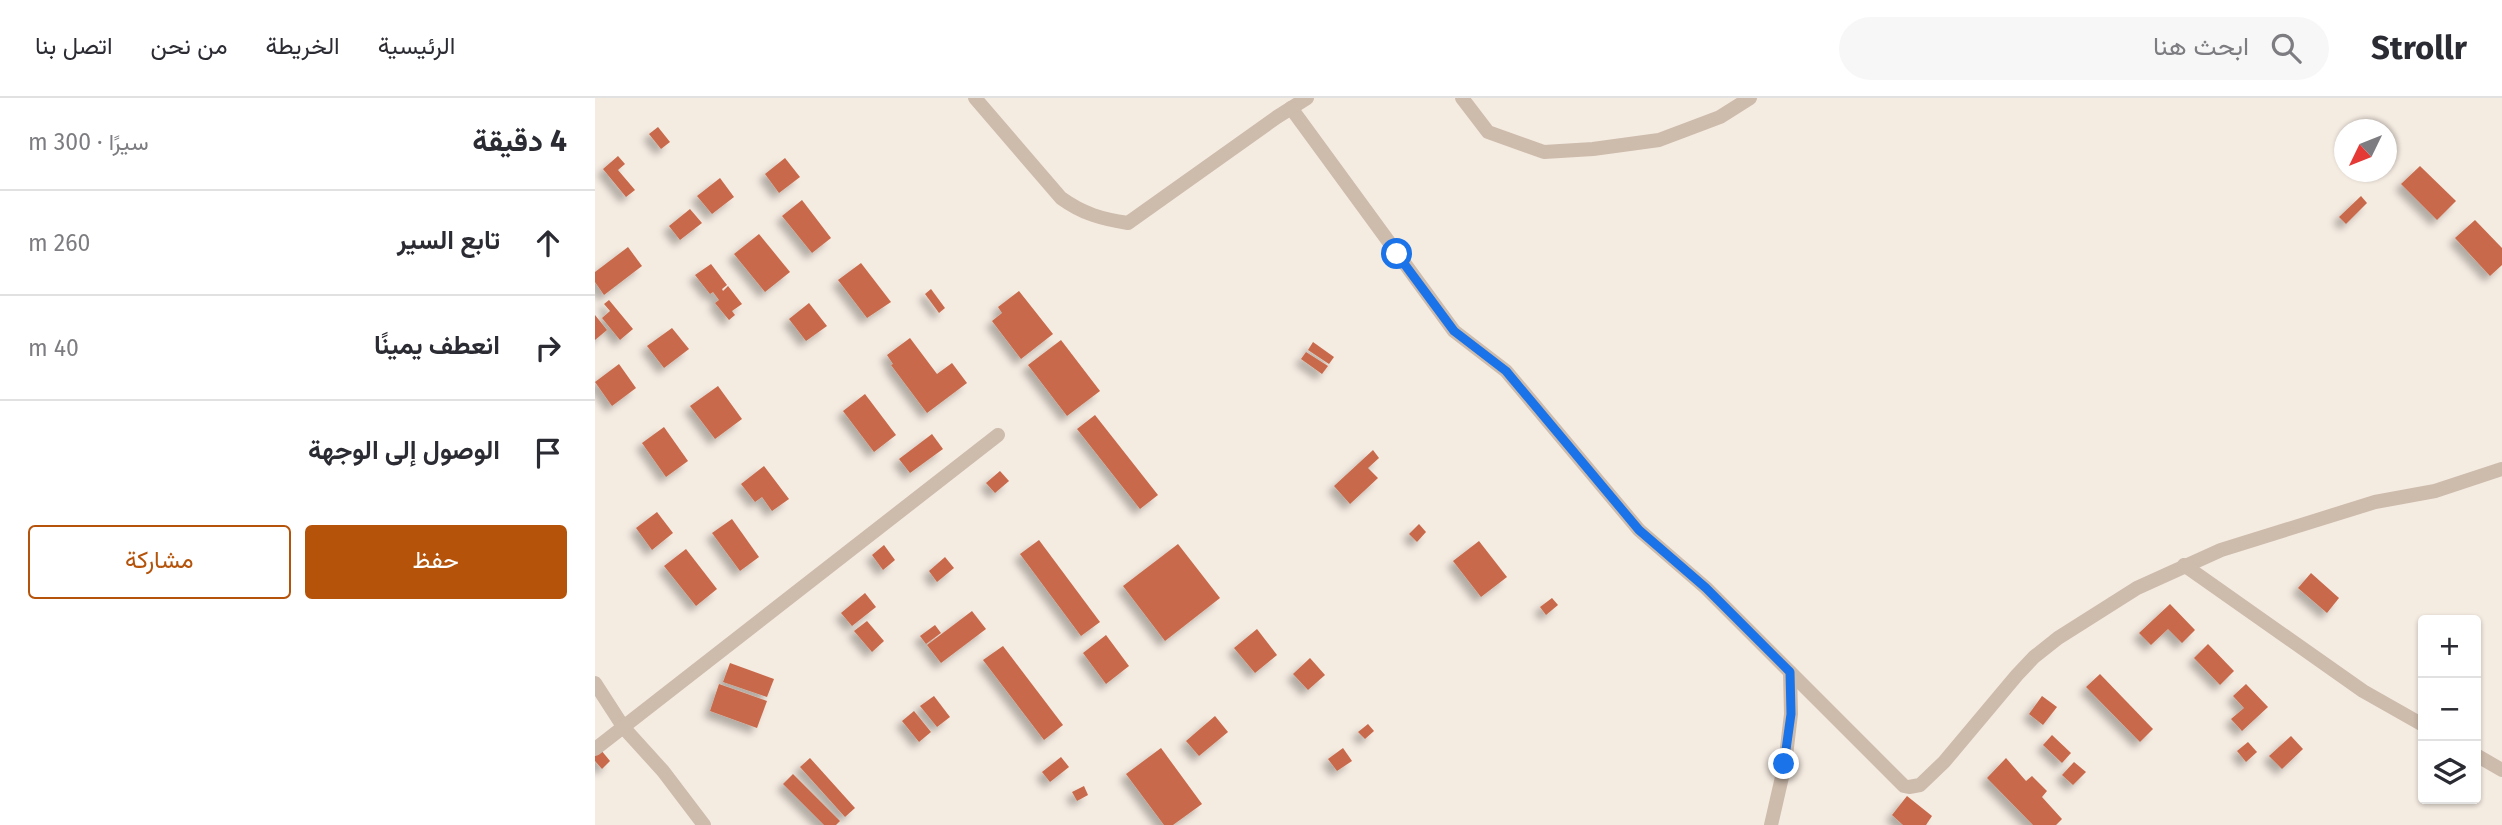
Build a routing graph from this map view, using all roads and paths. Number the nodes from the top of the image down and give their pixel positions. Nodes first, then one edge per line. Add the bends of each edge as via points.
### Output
1 (975, 98) edge
2 (1307, 98) edge
3 (1462, 98) edge
4 (1750, 98) edge
5 (1291, 108) junction
6 (998, 435) dead end
7 (2502, 469) edge
8 (2184, 565) junction
9 (1790, 672) junction
10 (595, 683) edge
11 (2418, 722) edge
12 (625, 728) junction
13 (595, 749) edge
14 (2481, 758) edge
15 (2502, 770) edge
16 (704, 825) edge
17 (1771, 825) edge

1 - 5 street via 1061,198 1097,218 1128,223
2 - 5 street
3 - 4 street via 1488,132 1544,152 1659,140 1720,117
5 - 9 street via 1454,331 1506,371 1639,530 1706,588
6 - 12 street via 646,707
7 - 8 street via 2435,491 2375,502
8 - 9 street via 2137,588 2042,651 1944,762 1915,787 1899,782
8 - 11 street via 2363,691
9 - 17 street via 1791,714
10 - 12 street
12 - 13 street
12 - 16 street
14 - 15 street

